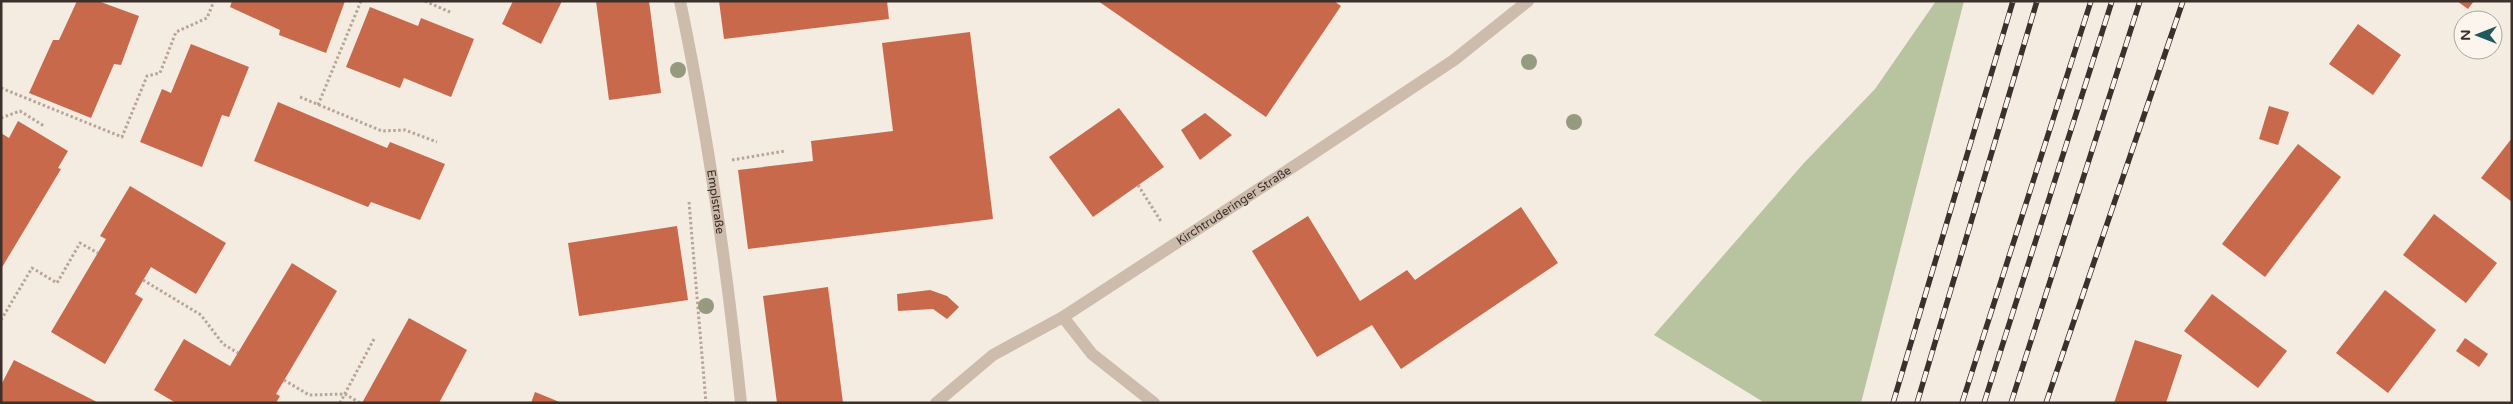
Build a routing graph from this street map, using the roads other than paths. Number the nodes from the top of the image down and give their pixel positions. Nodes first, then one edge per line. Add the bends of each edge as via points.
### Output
1 (680, 1) edge
2 (1528, 1) edge
3 (1063, 317) junction
4 (742, 403) edge
5 (936, 403) edge
6 (1154, 403) edge

1 - 4 street, Emplstraße via 702,111
2 - 3 street, Kirchtruderinger Straße via 1454,60
3 - 5 street, Kirchtruderinger Straße via 993,355
3 - 6 street via 1092,354

